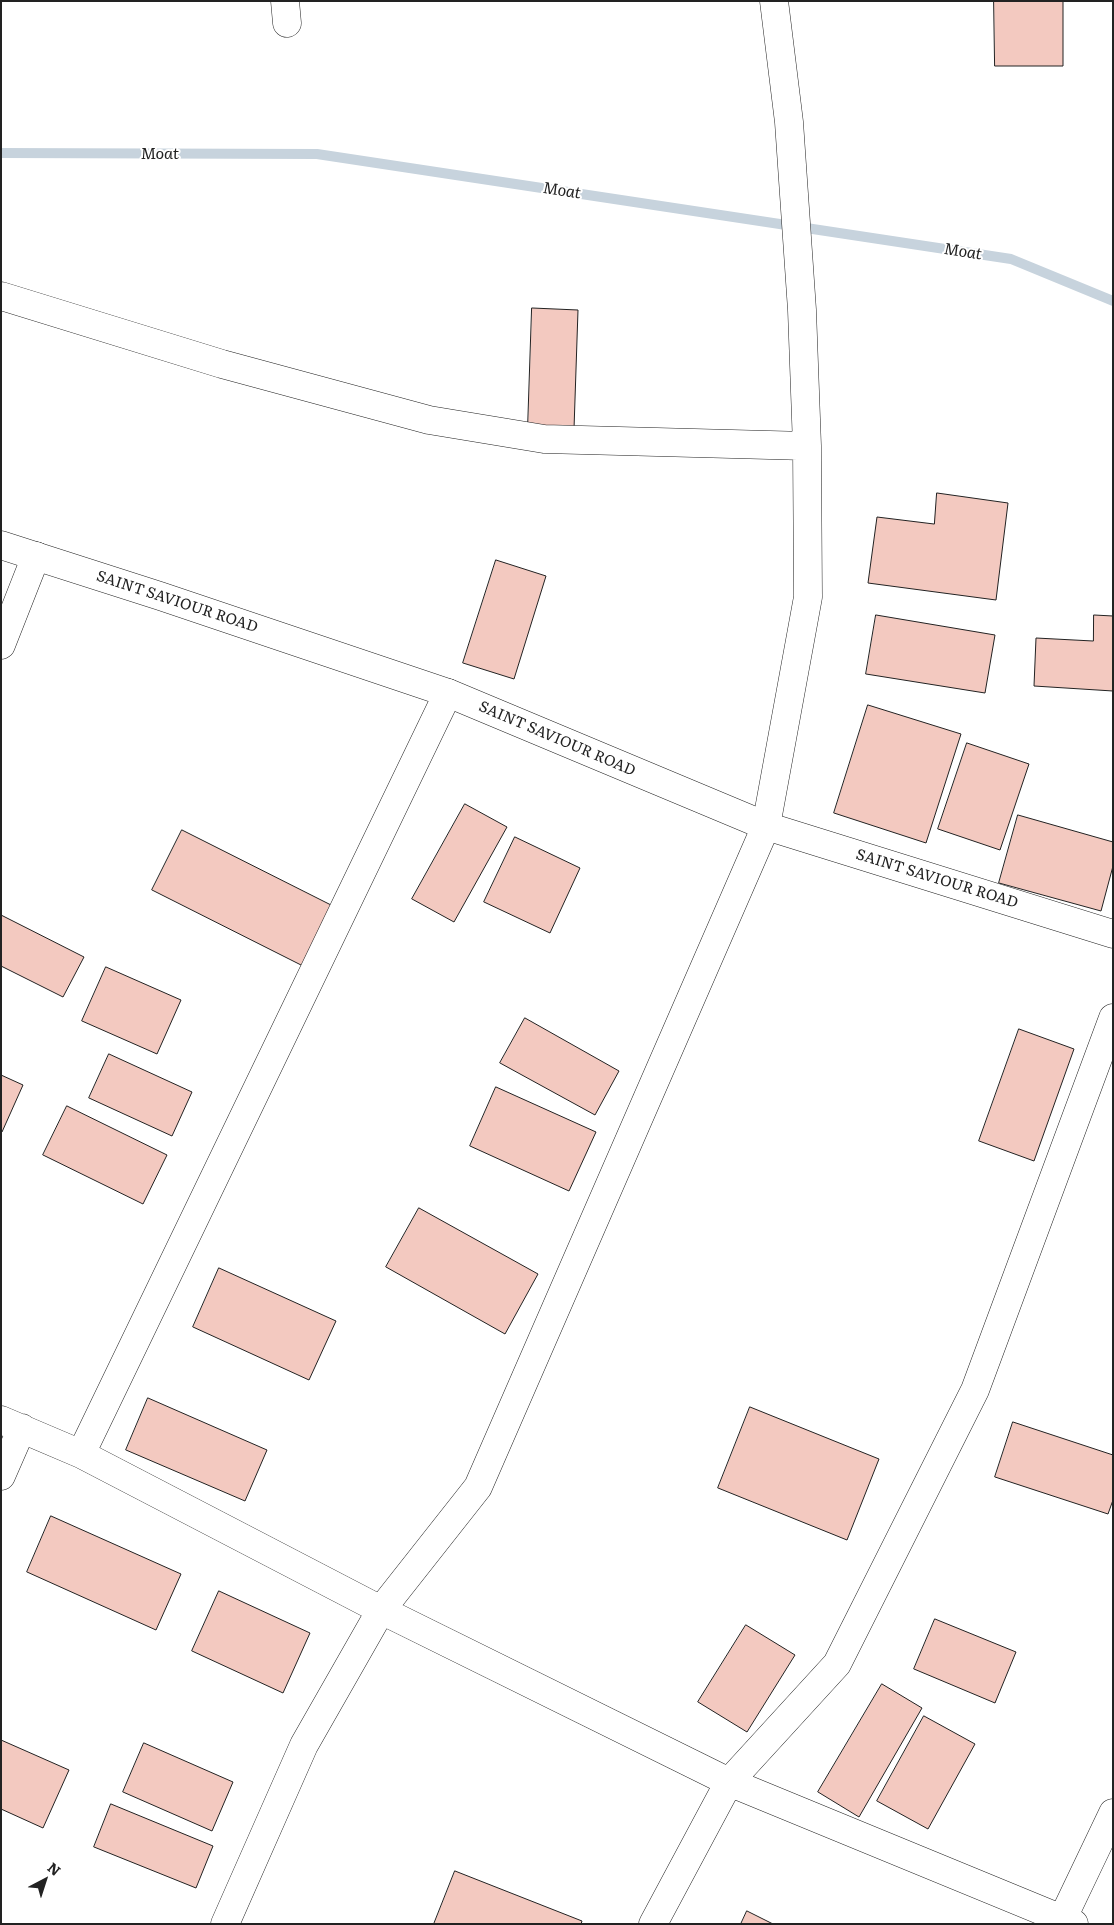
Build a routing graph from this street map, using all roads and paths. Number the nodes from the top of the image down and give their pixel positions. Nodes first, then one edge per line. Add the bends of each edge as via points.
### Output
1 (774, 1) edge
2 (1, 296) edge
3 (807, 446) junction
4 (1, 545) edge
5 (36, 556) junction
6 (1, 644) edge
7 (448, 693) junction
8 (766, 826) junction
9 (1113, 934) edge
10 (1113, 1018) edge
11 (12, 1424) edge
12 (81, 1454) junction
13 (1, 1476) edge
14 (381, 1610) junction
15 (729, 1782) junction
16 (1113, 1813) edge
17 (1066, 1922) edge
18 (225, 1924) edge
19 (653, 1924) edge

1 - 3 street via 789,122 802,310
2 - 3 street via 222,364 429,420 544,439
3 - 8 street via 808,596
4 - 5 street, SAINT SAVIOUR ROAD
5 - 6 street
5 - 7 street, SAINT SAVIOUR ROAD
7 - 8 street, SAINT SAVIOUR ROAD
7 - 12 street
8 - 9 street, SAINT SAVIOUR ROAD
8 - 14 street via 478,1487
10 - 15 street via 975,1390 837,1664
11 - 12 street
11 - 13 street
12 - 14 street
14 - 15 street
14 - 18 street via 304,1745
15 - 17 street
15 - 19 street
16 - 17 street

